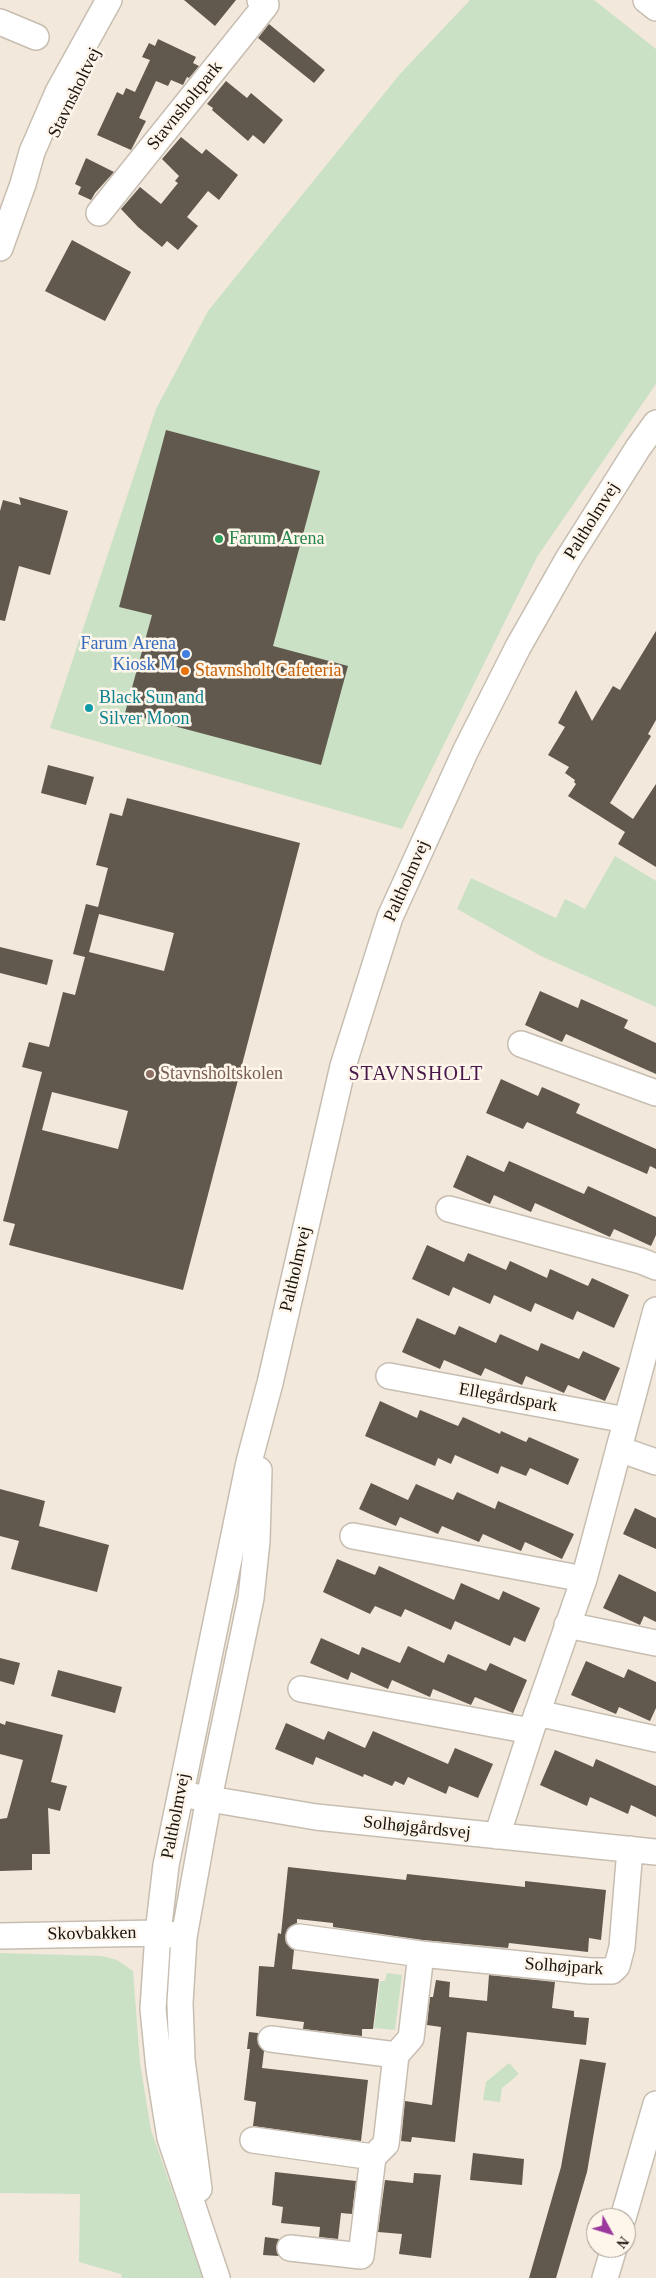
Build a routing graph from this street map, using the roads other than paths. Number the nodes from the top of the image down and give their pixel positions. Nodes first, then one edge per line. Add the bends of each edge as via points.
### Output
1 (109, 0) edge
2 (125, 0) edge
3 (260, 0) edge
4 (646, 0) edge
5 (656, 8) edge
6 (0, 22) edge
7 (36, 38) dead end
8 (23, 184) junction
9 (99, 213) dead end
10 (0, 248) edge
11 (656, 423) edge
12 (521, 1044) dead end
13 (656, 1093) edge
14 (449, 1209) dead end
15 (656, 1267) edge
16 (656, 1310) edge
17 (389, 1376) dead end
18 (270, 1383) junction
19 (626, 1420) junction
20 (619, 1449) junction
21 (656, 1462) edge
22 (353, 1536) dead end
23 (584, 1579) junction
24 (568, 1625) junction
25 (656, 1642) edge
26 (301, 1689) dead end
27 (534, 1722) junction
28 (656, 1739) edge
29 (180, 1794) junction
30 (209, 1798) junction
31 (498, 1836) junction
32 (630, 1849) junction
33 (656, 1852) edge
34 (158, 1933) junction
35 (0, 1936) edge
36 (184, 1937) junction
37 (299, 1938) dead end
38 (421, 1954) junction
39 (271, 2039) dead end
40 (396, 2055) junction
41 (656, 2104) edge
42 (253, 2140) dead end
43 (373, 2157) junction
44 (626, 2208) edge
45 (290, 2248) dead end
46 (206, 2250) junction
47 (611, 2258) edge
48 (217, 2278) edge
49 (605, 2278) edge

1 - 8 street, Stavnsholtvej via 58,92 32,152
2 - 8 street, Stavnsholtvej via 88,62 41,163
3 - 9 street, Stavnsholtpark via 266,5
4 - 5 street
6 - 7 street
8 - 10 street, Stavnsholtvej
11 - 18 street, Paltholmvej via 568,559 518,647 466,750 390,917 343,1066
12 - 13 street
14 - 15 street
16 - 19 street
17 - 19 street, Ellegårdspark
18 - 29 street, Paltholmvej via 249,1462
18 - 30 street, Paltholmvej via 259,1469 251,1598
19 - 20 street
20 - 21 street
20 - 23 street
22 - 23 street
23 - 24 street
24 - 25 street
24 - 27 street
26 - 27 street
27 - 28 street
27 - 31 street
29 - 30 street, Solhøjgårdsvej
29 - 34 street, Paltholmvej via 166,1865
30 - 31 street, Solhøjgårdsvej via 316,1817
30 - 36 street, Paltholmvej
31 - 32 street, Solhøjgårdsvej
32 - 33 street, Solhøjgårdsvej
32 - 38 street, Solhøjpark via 622,1947 618,1966 612,1971
34 - 35 street, Skovbakken
34 - 36 street, Skovbakken
34 - 46 street, Paltholmvej via 153,2009 159,2069 170,2138
36 - 46 street, Paltholmvej via 180,2003 182,2060
37 - 38 street, Solhøjpark
38 - 40 street via 411,2038
39 - 40 street
40 - 43 street via 386,2144
41 - 44 street
42 - 43 street
43 - 45 street via 361,2256
46 - 48 street, Paltholmvej
47 - 49 street

